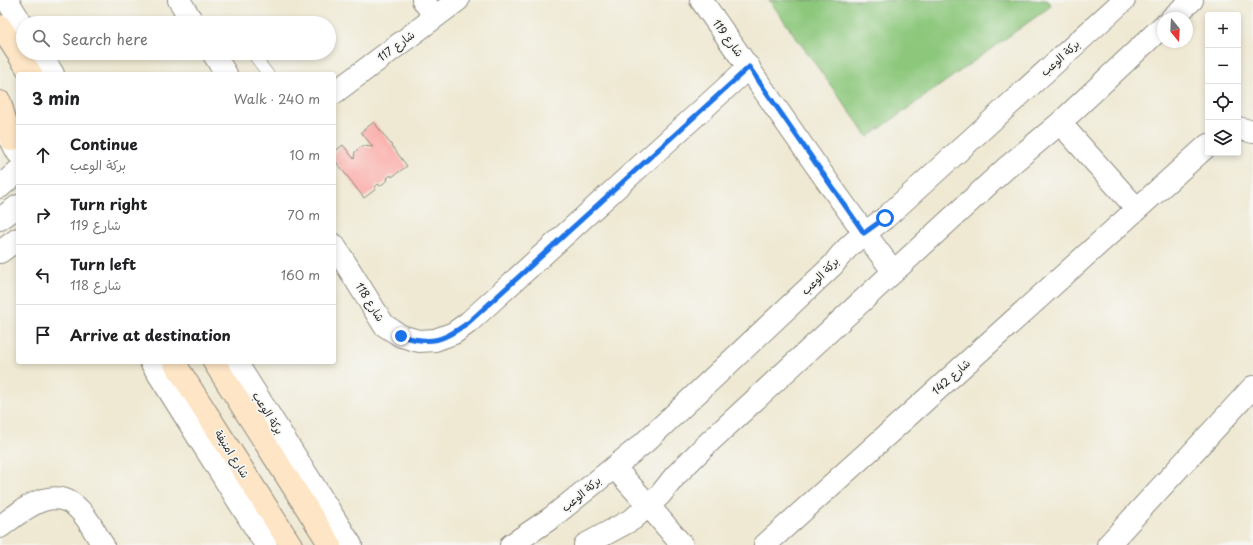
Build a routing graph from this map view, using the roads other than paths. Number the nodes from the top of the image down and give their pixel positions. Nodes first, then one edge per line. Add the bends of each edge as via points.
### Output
1 (7, 0) edge
2 (179, 0) edge
3 (423, 0) edge
4 (458, 0) edge
5 (700, 0) edge
6 (1124, 0) edge
7 (1192, 0) edge
8 (1179, 12) edge
9 (17, 16) edge
10 (189, 16) edge
11 (435, 17) junction
12 (0, 26) edge
13 (1157, 32) edge
14 (16, 51) edge
15 (22, 60) edge
16 (44, 60) edge
17 (257, 60) edge
18 (749, 67) junction
19 (30, 72) edge
20 (52, 72) edge
21 (266, 72) edge
22 (0, 84) edge
23 (336, 91) edge
24 (0, 102) edge
25 (16, 110) edge
26 (1060, 123) junction
27 (1241, 129) edge
28 (1253, 132) edge
29 (10, 141) edge
30 (1205, 148) edge
31 (16, 173) edge
32 (0, 187) edge
33 (16, 207) edge
34 (1137, 209) junction
35 (0, 219) edge
36 (864, 233) junction
37 (16, 240) edge
38 (336, 248) edge
39 (0, 252) edge
40 (894, 272) junction
41 (152, 364) edge
42 (175, 364) edge
43 (215, 364) edge
44 (237, 364) edge
45 (1253, 387) edge
46 (614, 467) junction
47 (649, 506) junction
48 (0, 527) edge
49 (103, 545) edge
50 (266, 545) edge
51 (291, 545) edge
52 (330, 545) edge
53 (350, 545) edge
54 (511, 545) edge
55 (585, 545) edge
56 (682, 545) edge
57 (765, 545) edge
58 (1108, 545) edge

1 - 9 street
2 - 10 street
3 - 11 street
4 - 11 street, شارع 117
5 - 18 street, شارع 119
6 - 36 street, بركة الوعب via 885,218
7 - 8 street
11 - 23 street, شارع 117
12 - 14 street
13 - 26 street
15 - 19 street
16 - 20 street
17 - 21 lane
18 - 36 street, شارع 119
18 - 38 street, شارع 118 via 454,333 435,340 418,341 401,336 384,325
22 - 25 street
24 - 29 street
26 - 34 street
26 - 40 street
27 - 28 street
30 - 34 street, شارع 142
31 - 32 street
33 - 35 street
34 - 57 street, شارع 142
36 - 40 street, شارع 119
36 - 46 street, بركة الوعب via 671,418
37 - 39 street
40 - 47 street via 689,461
41 - 50 street
42 - 51 street, شارع امنيفة
43 - 52 street
44 - 53 street, بركة الوعب
45 - 58 street
46 - 47 street
46 - 54 street, بركة الوعب via 551,518
47 - 55 street via 633,519
47 - 56 street
48 - 49 street via 36,502 44,499 62,500 84,514

